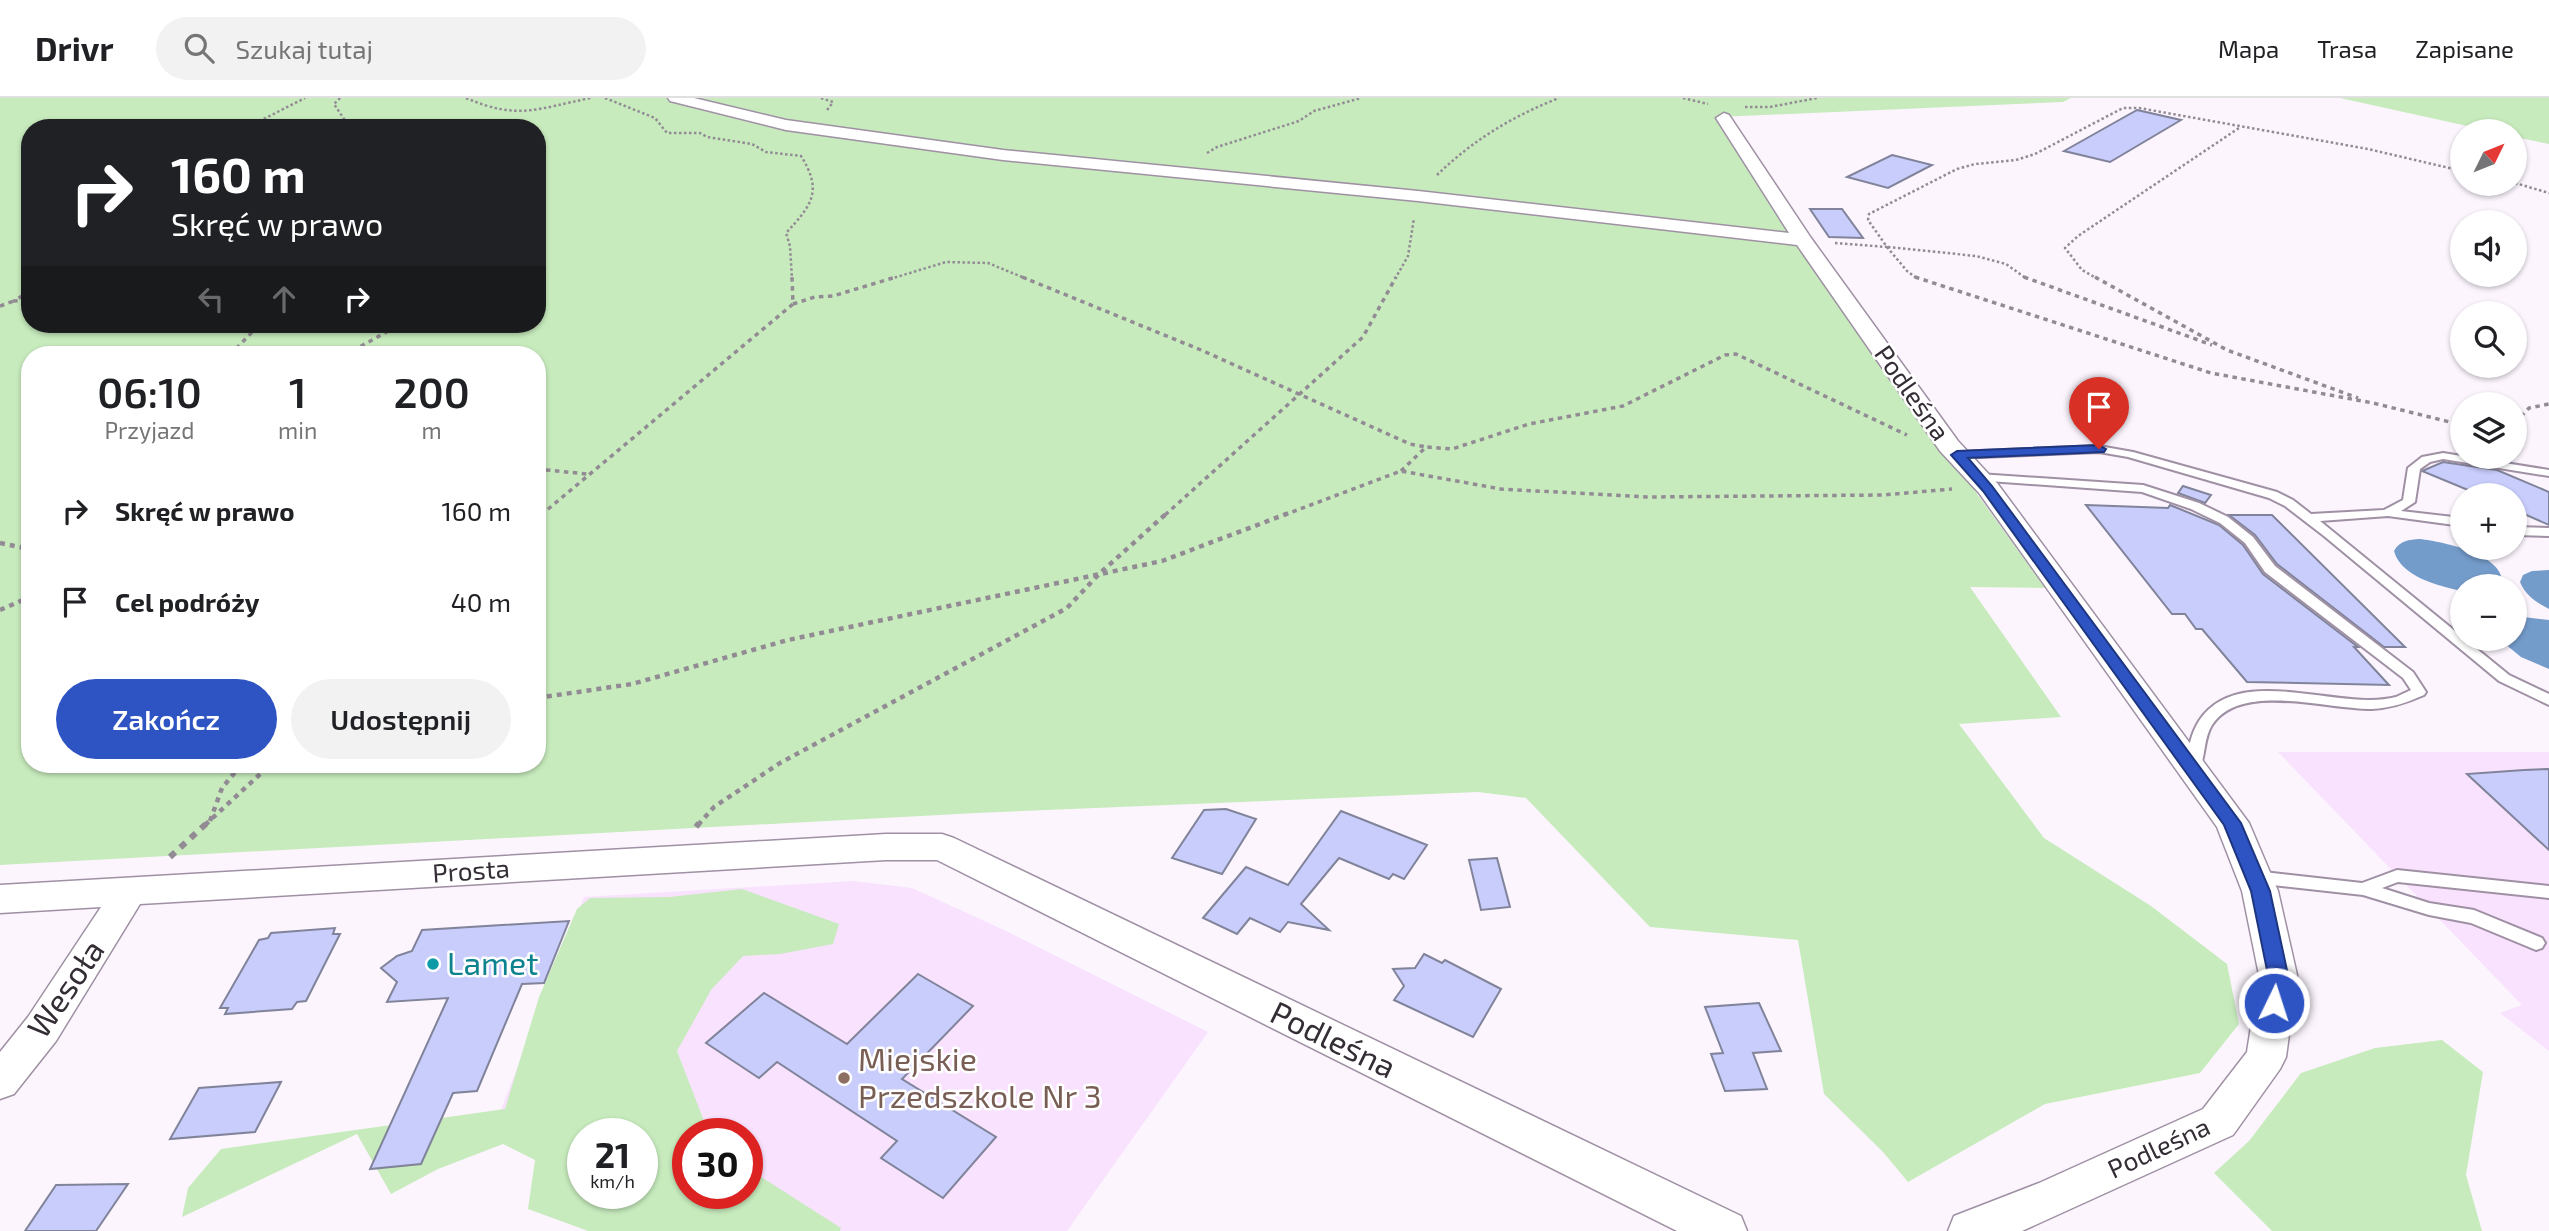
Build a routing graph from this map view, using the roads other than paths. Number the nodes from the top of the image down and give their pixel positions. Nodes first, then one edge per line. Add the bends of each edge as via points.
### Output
1 (675, 98) edge
2 (1722, 110) road end
3 (1803, 240) junction
4 (1951, 447) junction
5 (2549, 473) edge
6 (1983, 483) junction
7 (2386, 513) junction
8 (2309, 518) junction
9 (2450, 520) edge
10 (2527, 531) edge
11 (2549, 532) edge
12 (2549, 700) edge
13 (2193, 770) junction
14 (942, 847) joint
15 (2255, 877) junction
16 (2363, 889) junction
17 (129, 892) junction
18 (2549, 892) edge
19 (0, 899) edge
20 (2536, 943) dead end
21 (0, 1083) edge
22 (1724, 1231) edge
23 (1970, 1231) edge

1 - 3 street via 786,125 1003,156 1418,196
2 - 3 street, Podleśna
3 - 4 street, Podleśna
4 - 6 street, Podleśna
4 - 8 lane via 2099,449 2129,454 2273,495
5 - 7 lane via 2479,460 2426,459 2414,468 2409,502
6 - 13 street, Podleśna
6 - 13 lane via 2143,489 2224,520 2249,540 2270,569 2409,675 2419,692 2407,701 2384,704 2265,695 2227,703 2207,720
7 - 8 lane
7 - 9 lane
8 - 12 lane via 2504,678
10 - 11 lane
13 - 15 street, Podleśna via 2232,823
14 - 17 street, Prosta
14 - 22 street, Podleśna
15 - 16 lane
15 - 23 street, Podleśna via 2278,975 2266,1058 2218,1122
16 - 18 lane via 2398,876
16 - 20 lane via 2474,917
17 - 19 street, Prosta
17 - 21 street, Wesoła via 42,1029

